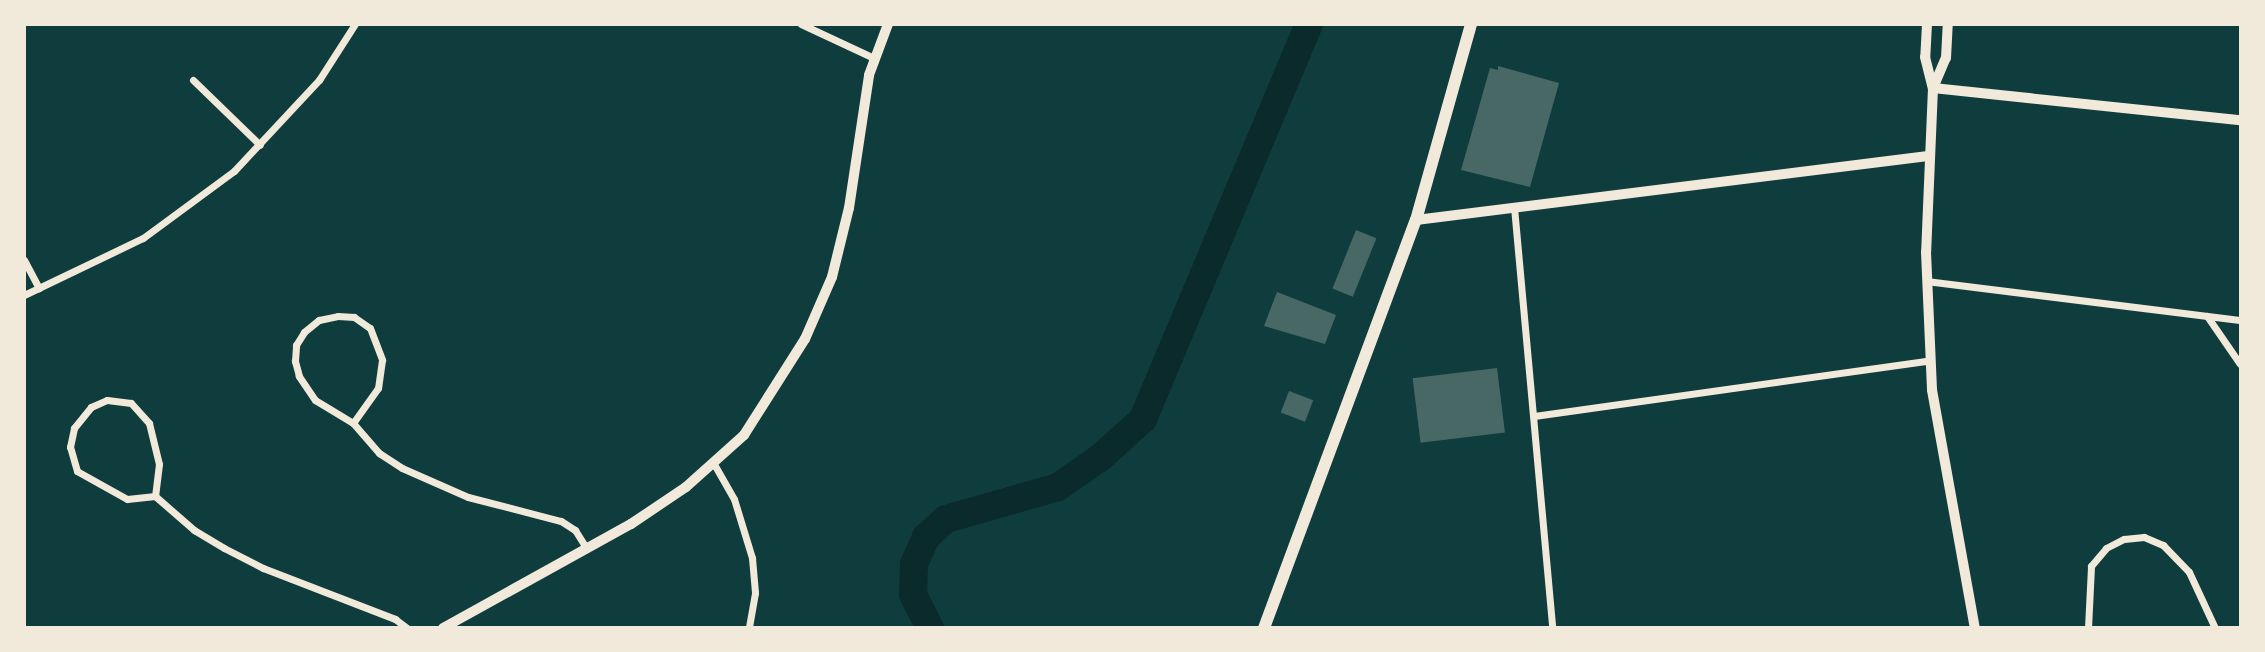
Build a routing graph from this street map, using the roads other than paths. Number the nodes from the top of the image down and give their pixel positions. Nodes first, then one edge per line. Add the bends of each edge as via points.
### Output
1 (355, 24) edge
2 (801, 24) edge
3 (888, 24) edge
4 (1471, 24) edge
5 (1927, 24) edge
6 (1948, 24) edge
7 (874, 58) junction
8 (193, 80) dead end
9 (1933, 88) junction
10 (2241, 120) edge
11 (260, 145) junction
12 (1928, 156) junction
13 (1514, 207) junction
14 (1416, 220) junction
15 (24, 260) edge
16 (1926, 281) junction
17 (39, 288) junction
18 (24, 295) edge
19 (2207, 316) junction
20 (2241, 320) edge
21 (1931, 360) junction
22 (2241, 363) edge
23 (1534, 416) junction
24 (353, 423) junction
25 (714, 464) junction
26 (155, 496) junction
27 (587, 549) junction
28 (407, 628) edge
29 (443, 628) edge
30 (748, 628) edge
31 (1264, 628) edge
32 (1552, 628) edge
33 (1975, 628) edge
34 (2088, 628) edge
35 (2215, 628) edge

1 - 11 street via 319,80
2 - 7 street
3 - 7 street
4 - 14 main road
5 - 9 main road via 1925,57
6 - 9 main road via 1946,58
7 - 25 street via 832,278 787,372 744,435
8 - 11 street
9 - 10 main road
9 - 12 main road
11 - 17 street via 213,188 143,238
12 - 13 main road
12 - 16 main road
13 - 14 main road
13 - 23 street
14 - 31 main road
15 - 17 street
16 - 19 street
16 - 21 main road
17 - 18 street
19 - 20 street
19 - 22 street
21 - 23 street
21 - 33 main road via 1937,433
23 - 32 street
24 - 24 street via 378,388 382,360 378,344 370,328 354,317 319,320 296,345 299,376 315,400
24 - 27 street via 379,453 402,468 468,497 561,521 575,530
25 - 27 street via 663,503
25 - 30 street via 733,499 752,558 755,593
26 - 26 street via 127,499 77,471 70,437 91,407 118,400 140,410 149,423 159,464
26 - 28 street via 224,548
27 - 29 street
34 - 35 street via 2091,566 2106,548 2124,539 2144,537 2163,545 2189,572

